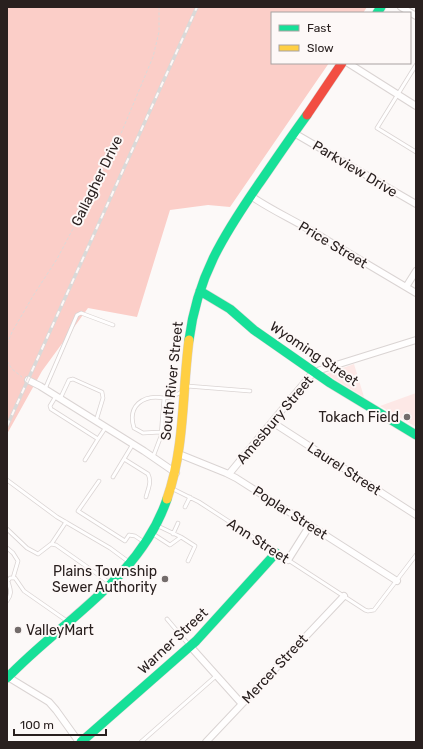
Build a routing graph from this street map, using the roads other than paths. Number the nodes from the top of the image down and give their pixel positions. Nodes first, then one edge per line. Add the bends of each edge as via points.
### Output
1 (341, 64) edge
2 (350, 64) edge
3 (416, 65) edge
4 (398, 95) junction
5 (416, 106) edge
6 (294, 133) junction
7 (416, 152) edge
8 (251, 196) junction
9 (416, 204) edge
10 (416, 271) edge
11 (406, 287) junction
12 (200, 291) junction
13 (416, 293) edge
14 (113, 324) dead end
15 (416, 340) edge
16 (316, 372) junction
17 (28, 380) road end
18 (185, 388) junction
19 (45, 389) junction
20 (250, 391) dead end
21 (58, 397) junction
22 (164, 398) junction
23 (96, 421) junction
24 (272, 422) junction
25 (106, 427) junction
26 (161, 432) junction
27 (416, 435) edge
28 (98, 439) junction
29 (133, 444) junction
30 (179, 454) junction
31 (152, 457) junction
32 (124, 459) junction
33 (85, 460) dead end
34 (176, 473) junction
35 (229, 474) junction
36 (113, 477) dead end
37 (7, 480) edge
38 (99, 481) dead end
39 (172, 488) junction
40 (146, 497) dead end
41 (190, 497) junction
42 (185, 507) dead end
43 (416, 515) edge
44 (66, 522) junction
45 (178, 523) dead end
46 (156, 525) junction
47 (310, 525) junction
48 (7, 529) edge
49 (151, 534) junction
50 (173, 534) junction
51 (181, 537) junction
52 (52, 543) junction
53 (145, 543) junction
54 (7, 548) edge
55 (276, 552) junction
56 (416, 555) edge
57 (288, 560) junction
58 (188, 561) dead end
59 (131, 563) junction
60 (13, 578) junction
61 (397, 581) junction
62 (111, 584) junction
63 (344, 596) junction
64 (7, 601) edge
65 (167, 619) dead end
66 (68, 622) junction
67 (190, 646) junction
68 (8, 674) edge
69 (217, 675) junction
70 (242, 704) junction
71 (80, 742) edge
72 (140, 742) edge
73 (206, 742) edge

1 - 6 main road, South River Street
2 - 4 street
3 - 4 lane
4 - 5 street
4 - 7 lane via 377,128
6 - 8 main road, South River Street
6 - 9 street, Parkview Drive
8 - 11 street, Price Street
8 - 12 main road, South River Street via 220,244
10 - 11 street
11 - 13 street, Price Street
12 - 16 main road, Wyoming Street via 230,309 254,330
12 - 18 main road, South River Street via 193,319
14 - 19 lane via 78,314
15 - 16 street, Amesbury Street
16 - 24 street, Amesbury Street via 305,381
16 - 27 main road, Wyoming Street
17 - 19 street
18 - 20 lane
18 - 22 lane via 171,397
18 - 30 main road, South River Street
19 - 21 street
21 - 23 street
21 - 23 lane via 72,379 102,392 103,398
21 - 28 lane via 50,406 51,409
22 - 26 lane
22 - 26 lane via 149,397 138,403 132,423 134,428 143,432
23 - 25 street
24 - 35 street, Amesbury Street
24 - 43 street, Laurel Street
25 - 28 lane
25 - 29 street
26 - 31 lane
28 - 33 lane
29 - 31 street
29 - 32 lane
30 - 34 main road, South River Street
30 - 35 street, Poplar Street
31 - 34 street
32 - 36 lane
32 - 40 lane via 150,477
34 - 39 main road, South River Street
35 - 47 street, Poplar Street
37 - 44 lane
38 - 53 lane via 78,511 125,541 129,535
39 - 41 lane, Ann Street
39 - 46 main road, South River Street
41 - 42 lane
41 - 55 lane, Ann Street
44 - 52 lane
44 - 59 lane
45 - 50 lane
46 - 49 main road, South River Street
46 - 50 lane
47 - 57 street
47 - 61 street, Poplar Street
48 - 52 lane via 27,548 38,554
49 - 51 lane via 170,544
49 - 53 main road, South River Street
50 - 51 lane
51 - 58 lane via 194,546
52 - 62 lane
53 - 59 main road, South River Street
54 - 60 lane via 18,561
55 - 57 lane, Ann Street
55 - 67 main road, Warner Street
56 - 61 lane
57 - 63 lane, Ann Street
59 - 62 main road, South River Street
60 - 64 lane via 8,581 12,592
60 - 66 lane via 24,590
61 - 63 lane, Ann Street via 371,611 364,610
62 - 66 main road, South River Street
63 - 70 street, Mercer Street
65 - 67 lane
66 - 68 main road, South River Street
67 - 69 street
67 - 71 main road, Warner Street
68 - 71 street via 49,702
69 - 70 street
69 - 72 lane
70 - 73 street, Mercer Street

